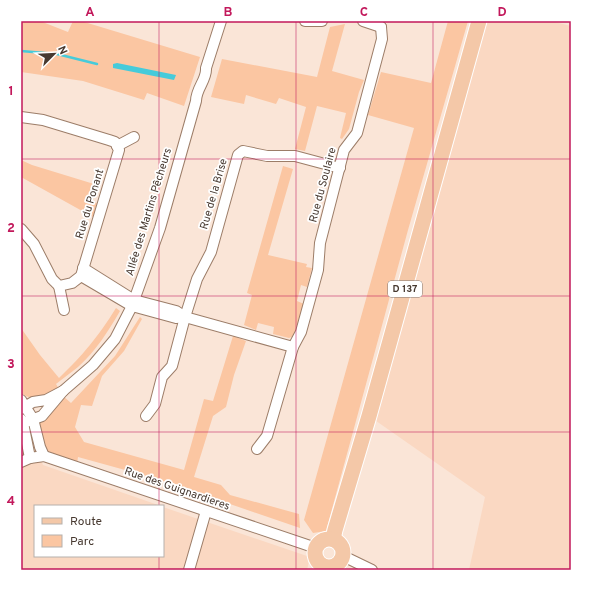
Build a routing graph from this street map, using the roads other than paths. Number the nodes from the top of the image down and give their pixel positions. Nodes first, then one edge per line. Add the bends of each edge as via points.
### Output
1 (221, 21) edge
2 (305, 21) edge
3 (322, 21) edge
4 (363, 21) edge
5 (479, 21) edge
6 (384, 24) edge
7 (21, 116) edge
8 (134, 138) dead end
9 (117, 146) junction
10 (340, 168) junction
11 (21, 229) edge
12 (82, 272) junction
13 (59, 286) junction
14 (133, 303) junction
15 (64, 310) dead end
16 (185, 317) junction
17 (292, 347) junction
18 (63, 391) junction
19 (22, 405) edge
20 (146, 416) dead end
21 (33, 419) junction
22 (22, 421) edge
23 (257, 449) dead end
24 (44, 456) junction
25 (25, 460) edge
26 (206, 511) junction
27 (333, 539) junction
28 (316, 548) junction
29 (343, 556) junction
30 (325, 568) edge
31 (189, 570) edge
32 (372, 570) edge

1 - 14 street, Allée des Martins Pêcheurs via 206,75 196,94 160,228
2 - 3 street
4 - 6 street, Rue du Soulaire
5 - 27 main road, D 137
6 - 10 street, Rue du Soulaire via 357,133 344,150
7 - 9 street via 109,140
8 - 9 street
9 - 12 street, Rue du Ponant via 118,154
10 - 16 street, Rue de la Brise via 295,156 267,156 244,151 238,155 211,252 197,279
10 - 17 street, Rue du Soulaire via 320,243 318,270 301,332
11 - 13 street via 34,244 52,279
12 - 13 street via 72,283
12 - 14 street
13 - 15 street
14 - 16 street via 176,318
14 - 18 street, Allée des Martins Pêcheurs via 115,339 93,365
16 - 17 street
16 - 20 street, Rue de la Brise via 172,366 162,377 155,404
17 - 23 street, Rue du Soulaire via 267,436
18 - 19 street, Allée des Martins Pêcheurs via 46,400
18 - 21 street, Allée des Martins Pêcheurs via 42,416
19 - 21 street
21 - 22 street, Allée des Martins Pêcheurs
21 - 24 street
22 - 25 street
24 - 25 street, Rue des Guignardieres
24 - 26 street, Rue des Guignardieres
26 - 28 street, Rue des Guignardieres
26 - 31 street
27 - 28 main road via 321,541
27 - 29 main road via 340,544
28 - 30 main road via 316,557
29 - 30 main road via 338,563
29 - 32 street

